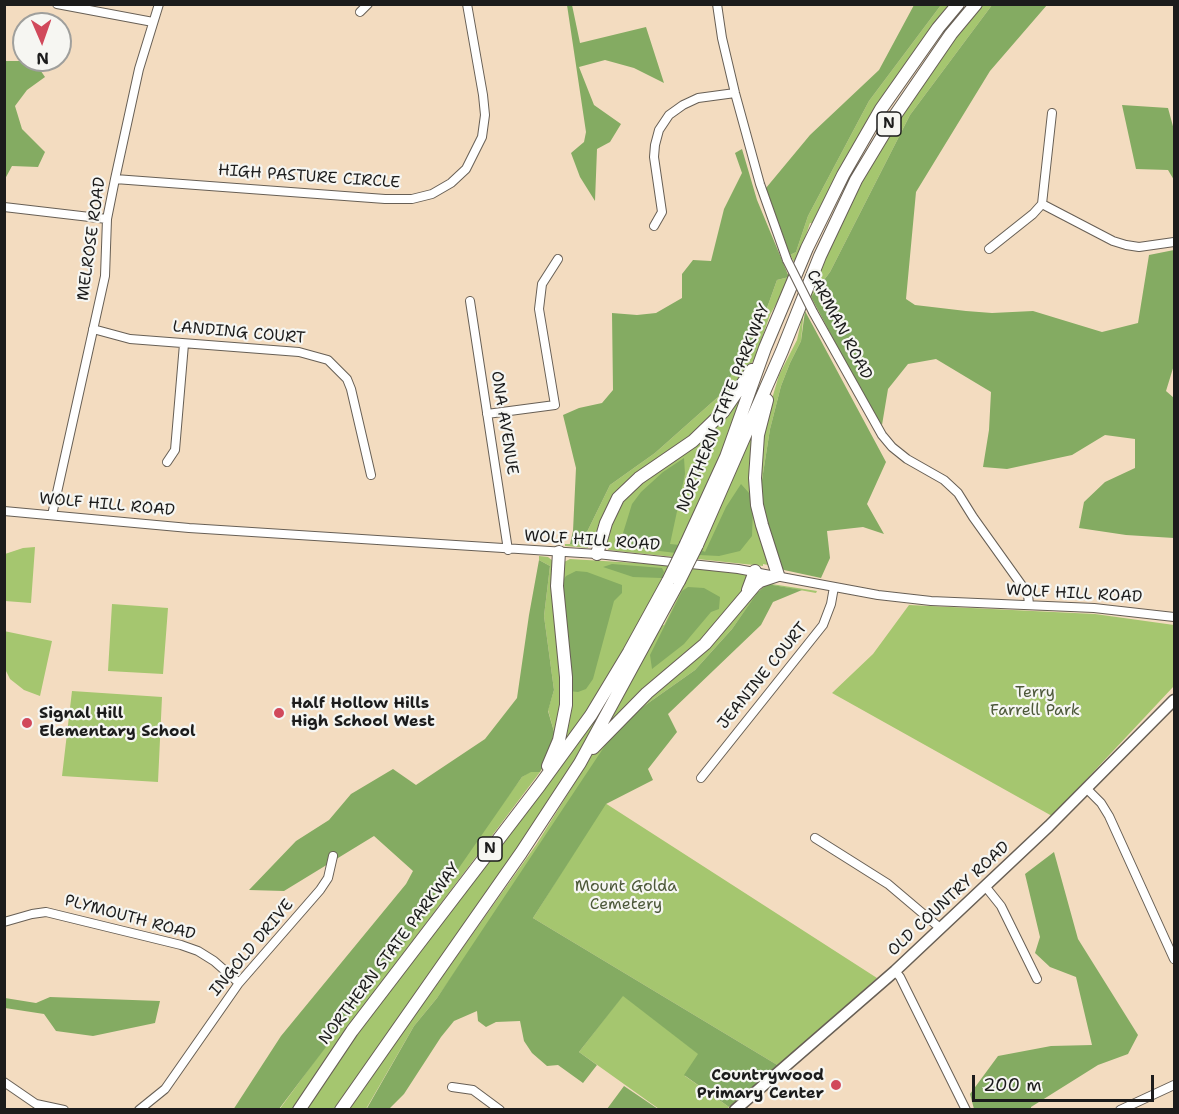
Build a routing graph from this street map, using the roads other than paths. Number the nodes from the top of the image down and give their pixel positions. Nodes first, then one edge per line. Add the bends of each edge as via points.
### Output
1 (57, 4) edge
2 (159, 4) edge
3 (368, 4) edge
4 (467, 4) edge
5 (717, 4) edge
6 (958, 4) edge
7 (976, 4) edge
8 (360, 12) dead end
9 (153, 22) junction
10 (735, 93) junction
11 (1052, 113) dead end
12 (114, 179) junction
13 (1042, 204) junction
14 (4, 207) edge
15 (107, 219) junction
16 (654, 226) dead end
17 (1174, 242) edge
18 (988, 249) dead end
19 (558, 259) dead end
20 (470, 301) dead end
21 (93, 329) junction
22 (184, 344) junction
23 (765, 348) junction
24 (782, 351) junction
25 (487, 414) junction
26 (167, 462) dead end
27 (371, 475) dead end
28 (4, 511) edge
29 (52, 515) junction
30 (692, 544) junction
31 (508, 550) junction
32 (559, 552) junction
33 (597, 554) junction
34 (755, 571) junction
35 (778, 575) junction
36 (674, 581) junction
37 (834, 587) junction
38 (746, 594) junction
39 (1029, 605) junction
40 (1174, 617) edge
41 (1174, 700) edge
42 (580, 763) junction
43 (701, 778) dead end
44 (540, 785) junction
45 (1087, 789) junction
46 (815, 838) dead end
47 (333, 856) dead end
48 (984, 886) junction
49 (4, 922) edge
50 (940, 928) junction
51 (1174, 959) edge
52 (895, 971) junction
53 (1037, 979) dead end
54 (239, 982) junction
55 (4, 1082) edge
56 (1174, 1085) edge
57 (452, 1087) dead end
58 (64, 1110) edge
59 (139, 1110) edge
60 (299, 1110) edge
61 (341, 1110) edge
62 (500, 1110) edge
63 (735, 1110) edge
64 (966, 1110) edge
65 (1120, 1110) edge

1 - 9 street
2 - 9 street, MELROSE ROAD
3 - 8 street
4 - 12 street, HIGH PASTURE CIRCLE via 483,95 482,137 466,169 432,194 385,199
5 - 10 street, CARMAN ROAD
6 - 23 highway, NORTHERN STATE PARKWAY / N via 881,109 843,175
7 - 24 highway, NORTHERN STATE PARKWAY / N via 894,117 856,180
9 - 12 street, MELROSE ROAD
10 - 16 street via 698,98 683,105 669,115 659,130 654,157 662,212
10 - 39 street, CARMAN ROAD, bridge via 760,184 787,260 882,435 907,459 944,480 958,493 1028,594
11 - 13 street
12 - 15 street, MELROSE ROAD
13 - 17 street via 1126,245
13 - 18 street
14 - 15 street
15 - 21 street, MELROSE ROAD via 105,276
19 - 25 street via 542,284 539,309 555,405
20 - 25 street, ONA AVENUE
21 - 22 street, LANDING COURT via 130,339
21 - 29 street, MELROSE ROAD
22 - 26 street via 175,450
22 - 27 street, LANDING COURT via 299,352 328,360 347,378
23 - 30 highway, NORTHERN STATE PARKWAY / N
23 - 33 highway via 723,412 693,441 639,478 618,498
24 - 30 highway, NORTHERN STATE PARKWAY / N
24 - 35 highway via 758,435 755,468 757,505
25 - 31 street, ONA AVENUE
28 - 29 street, WOLF HILL ROAD
29 - 31 street, WOLF HILL ROAD
30 - 36 highway, NORTHERN STATE PARKWAY / N, bridge
31 - 32 street, WOLF HILL ROAD
32 - 33 street, WOLF HILL ROAD
32 - 44 highway via 557,586 566,705 559,740
33 - 34 street, WOLF HILL ROAD
34 - 35 street, WOLF HILL ROAD
34 - 38 highway
35 - 37 street, WOLF HILL ROAD
35 - 38 highway via 760,581
36 - 42 highway, NORTHERN STATE PARKWAY / N
36 - 44 highway, NORTHERN STATE PARKWAY / N via 591,715
37 - 39 street, WOLF HILL ROAD via 931,601
37 - 43 street, JEANINE COURT via 823,625
38 - 42 highway via 705,644 646,693
39 - 40 street, WOLF HILL ROAD
41 - 45 main road, OLD COUNTRY ROAD
42 - 61 highway, NORTHERN STATE PARKWAY / N
44 - 60 highway, NORTHERN STATE PARKWAY / N via 352,1031
45 - 48 main road, OLD COUNTRY ROAD
45 - 51 street via 1109,816
46 - 50 street via 888,884
47 - 54 street, INGOLD DRIVE via 328,878 320,890
48 - 50 main road, OLD COUNTRY ROAD
48 - 53 street via 1001,906
49 - 54 street, PLYMOUTH ROAD via 46,912 181,945 214,960
50 - 52 main road, OLD COUNTRY ROAD
52 - 63 main road, OLD COUNTRY ROAD
52 - 64 street
54 - 59 street, INGOLD DRIVE via 165,1089
55 - 58 street via 36,1104
56 - 65 street
57 - 62 street via 472,1090

